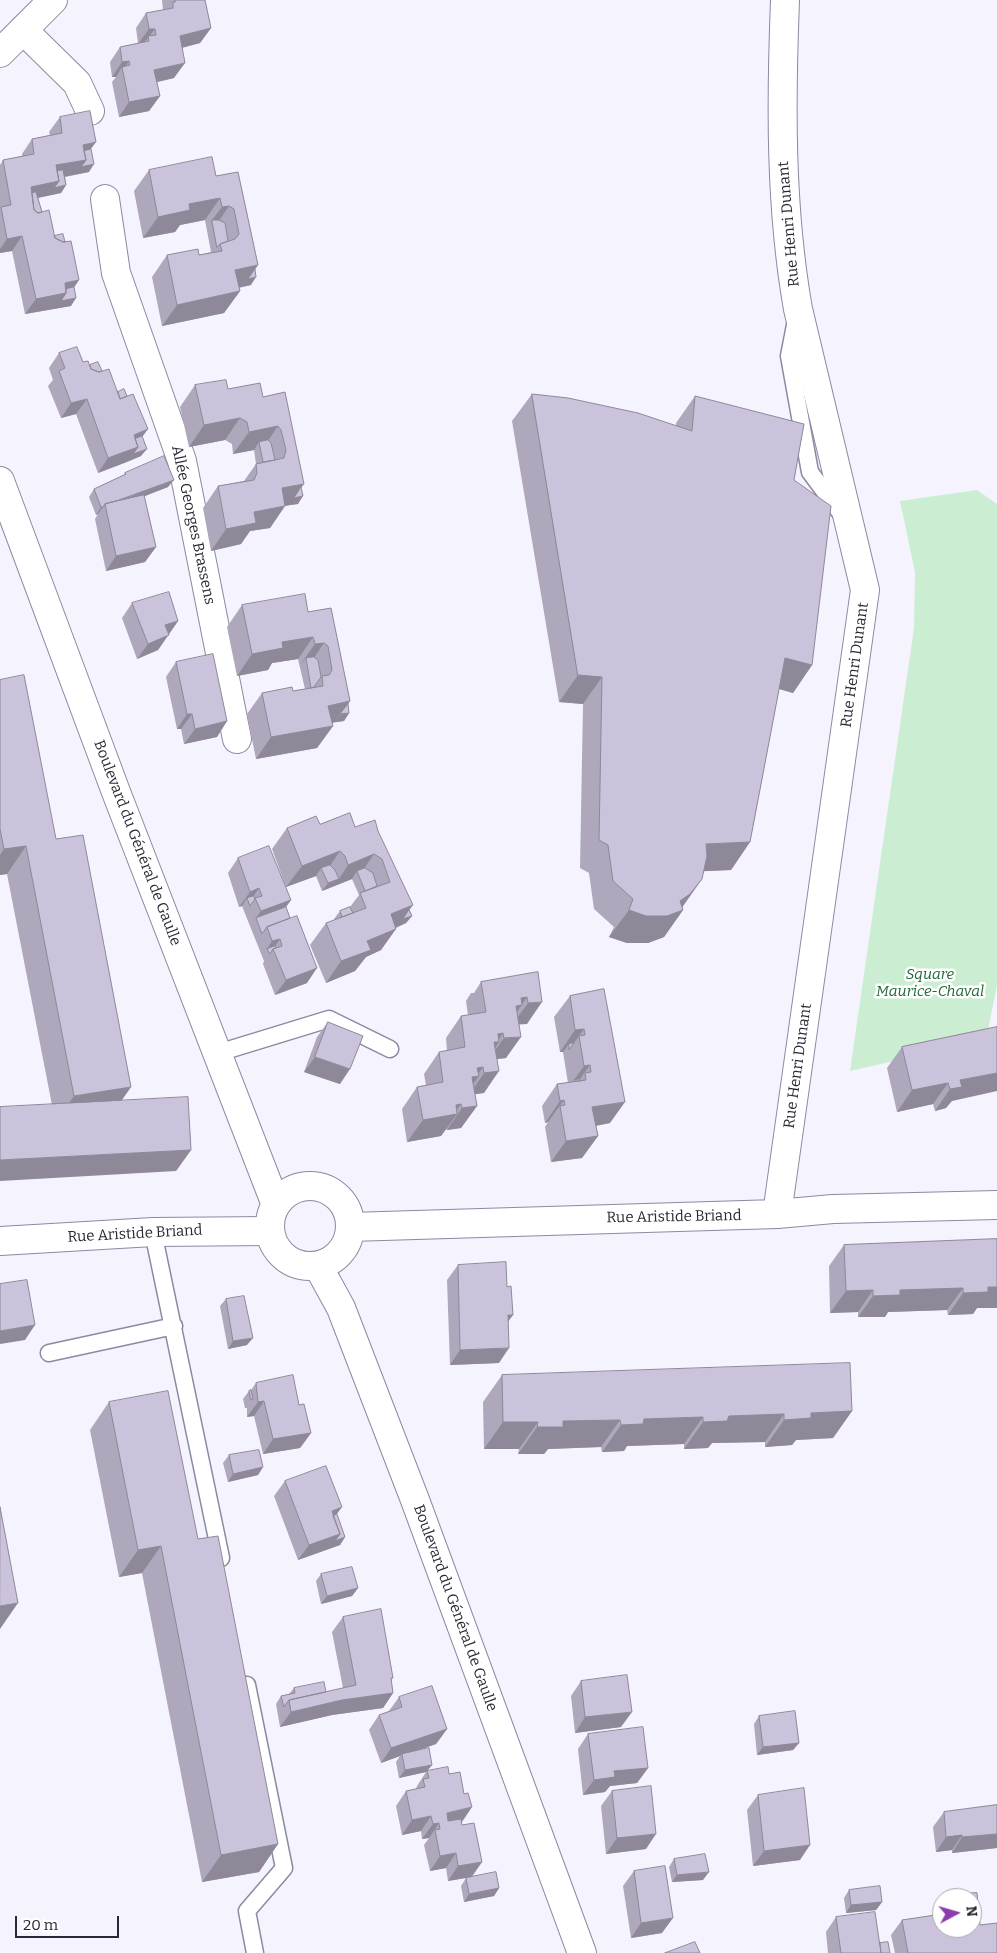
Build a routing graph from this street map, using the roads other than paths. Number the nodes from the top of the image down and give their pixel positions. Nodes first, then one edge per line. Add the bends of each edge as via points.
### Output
1 (53, 0) edge
2 (785, 0) edge
3 (23, 30) junction
4 (0, 53) edge
5 (90, 110) edge
6 (105, 199) dead end
7 (0, 481) edge
8 (237, 739) dead end
9 (390, 1049) dead end
10 (218, 1053) junction
11 (997, 1204) edge
12 (276, 1205) junction
13 (777, 1214) junction
14 (350, 1227) junction
15 (270, 1231) junction
16 (153, 1232) junction
17 (0, 1241) edge
18 (318, 1266) junction
19 (174, 1326) junction
20 (49, 1353) dead end
21 (225, 1578) edge
22 (242, 1665) edge
23 (255, 1953) edge
24 (582, 1953) edge

1 - 3 street
2 - 13 street, Rue Henri Dunant via 782,115 787,233 798,309 865,590
3 - 4 street
3 - 5 street via 77,83
6 - 8 street, Allée Georges Brassens via 116,273 182,461
7 - 10 street, Boulevard du Général de Gaulle
9 - 10 lane via 329,1019
10 - 12 street, Boulevard du Général de Gaulle
11 - 13 street, Rue Aristide Briand via 833,1208
12 - 14 street via 296,1188 322,1187 343,1202
12 - 15 street
13 - 14 street, Rue Aristide Briand
14 - 18 street via 342,1252
15 - 16 street, Rue Aristide Briand
15 - 18 street via 281,1255 305,1267
16 - 17 street, Rue Aristide Briand
16 - 19 lane
18 - 24 street, Boulevard du Général de Gaulle via 341,1308 408,1482
19 - 20 lane
19 - 21 lane
22 - 23 lane via 284,1868 247,1911

